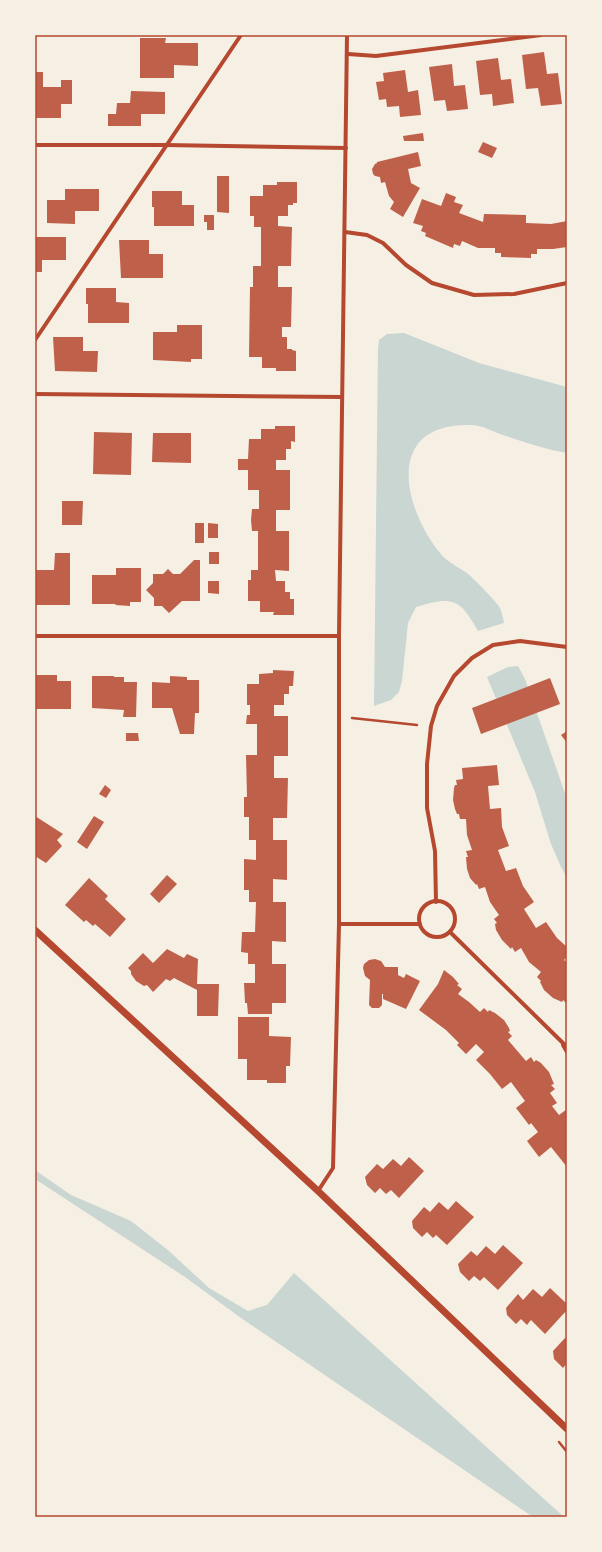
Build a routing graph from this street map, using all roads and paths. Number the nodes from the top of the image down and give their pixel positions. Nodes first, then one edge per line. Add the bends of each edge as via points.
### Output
1 (241, 35) edge
2 (348, 35) edge
3 (541, 35) edge
4 (348, 54) junction
5 (165, 145) junction
6 (35, 146) edge
7 (346, 148) junction
8 (345, 232) junction
9 (567, 283) edge
10 (35, 340) edge
11 (35, 394) edge
12 (342, 397) junction
13 (35, 636) edge
14 (339, 636) junction
15 (567, 647) edge
16 (340, 717) junction
17 (431, 726) junction
18 (436, 902) junction
19 (339, 924) junction
20 (420, 924) junction
21 (35, 930) edge
22 (450, 932) junction
23 (565, 1046) edge
24 (567, 1052) edge
25 (318, 1191) junction
26 (567, 1430) edge

1 - 5 street
2 - 4 street
3 - 4 street via 376,56
4 - 7 street
5 - 6 street
5 - 7 street
5 - 10 street
7 - 8 street
8 - 9 street via 367,234 383,243 406,265 432,283 474,295 514,294
8 - 12 street
11 - 12 street
12 - 14 street
13 - 14 street
14 - 16 street
15 - 17 street via 520,641 493,645 472,658 454,676 437,706
16 - 17 path
16 - 19 street
17 - 18 street via 427,808 435,852
18 - 20 street via 422,909
18 - 22 street via 449,906 453,912 454,926
19 - 20 street
19 - 25 street via 333,1168
20 - 22 street via 432,937 442,937
21 - 25 street
22 - 23 street
23 - 24 street
25 - 26 street

